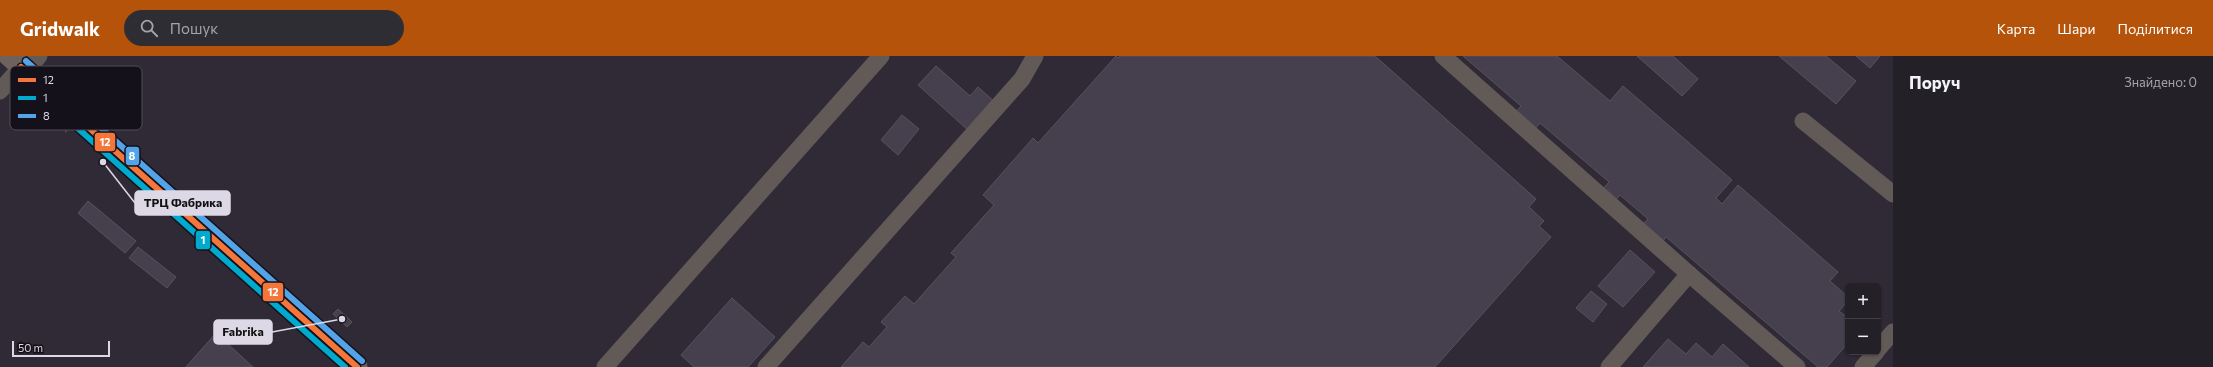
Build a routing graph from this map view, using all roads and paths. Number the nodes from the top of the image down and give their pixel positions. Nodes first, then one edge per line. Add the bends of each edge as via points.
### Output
1 (881, 56) edge
2 (1035, 56) edge
3 (1444, 56) edge
4 (10, 80) edge
5 (0, 91) edge
6 (1803, 121) dead end
7 (100, 130) edge
8 (1893, 194) edge
9 (1689, 274) junction
10 (1893, 332) edge
11 (1881, 346) edge
12 (1873, 355) edge
13 (357, 367) edge
14 (605, 367) edge
15 (766, 367) edge
16 (1609, 367) edge
17 (1797, 367) edge
18 (1863, 367) edge

1 - 14 lane
2 - 15 lane via 1022,79
3 - 9 lane
4 - 5 lane
6 - 8 lane
7 - 13 main road
9 - 16 lane
9 - 17 lane
10 - 11 lane
12 - 18 lane

